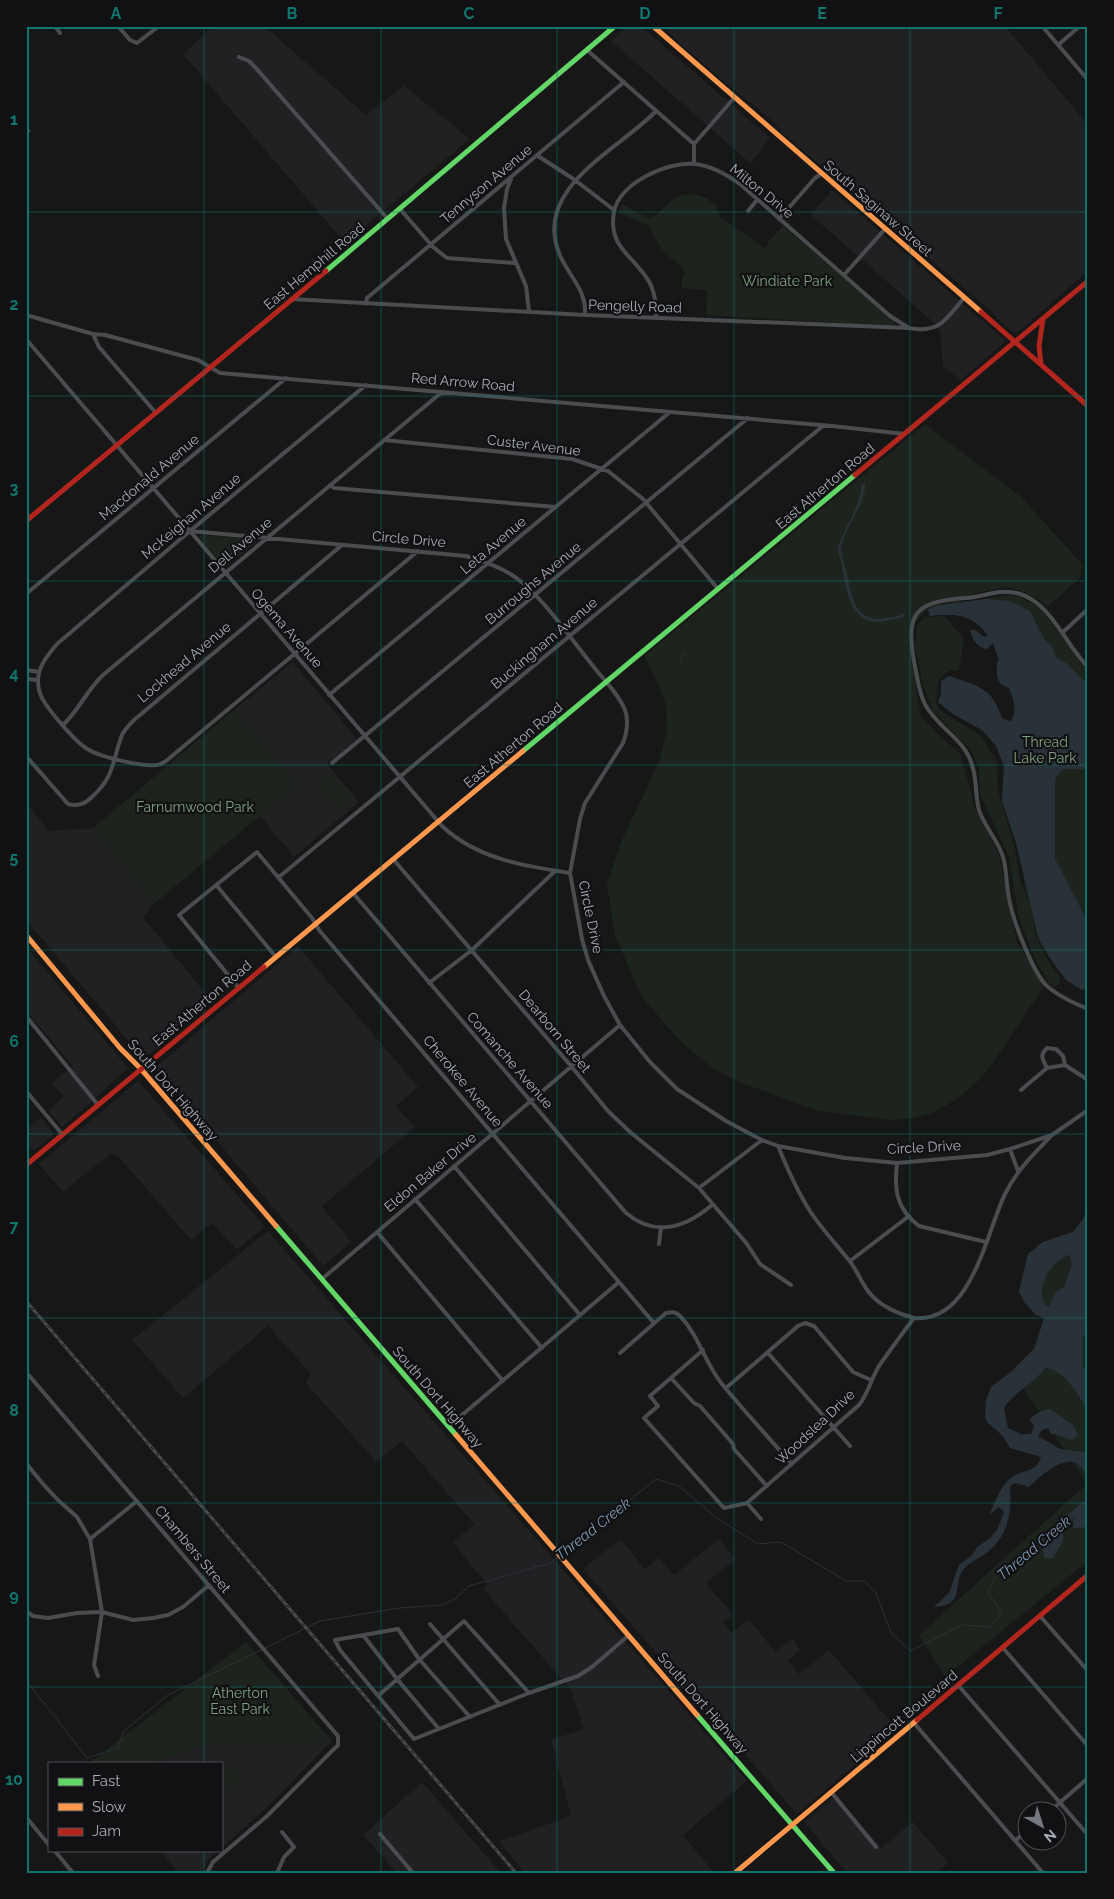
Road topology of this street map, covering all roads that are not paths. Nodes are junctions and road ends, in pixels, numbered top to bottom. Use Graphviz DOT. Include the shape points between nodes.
graph roads {
  1 [pos="55,26"];
  2 [pos="118,26"];
  3 [pos="159,26"];
  4 [pos="615,26"];
  5 [pos="653,26"];
  6 [pos="1042,26"];
  7 [pos="1080,26"];
  8 [pos="60,33"];
  9 [pos="1058,45"];
  10 [pos="587,50"];
  11 [pos="239,57"];
  12 [pos="1088,80"];
  13 [pos="624,82"];
  14 [pos="734,98"];
  15 [pos="656,111"];
  16 [pos="694,144"];
  17 [pos="538,156"];
  18 [pos="694,164"];
  19 [pos="821,174"];
  20 [pos="512,177"];
  21 [pos="575,180"];
  22 [pos="757,200"];
  23 [pos="400,209"];
  24 [pos="614,210"];
  25 [pos="748,211"];
  26 [pos="387,218"];
  27 [pos="780,219"];
  28 [pos="885,229"];
  29 [pos="431,244"];
  30 [pos="515,263"];
  31 [pos="844,275"];
  32 [pos="1088,280"];
  33 [pos="964,298"];
  34 [pos="291,299"];
  35 [pos="366,304"];
  36 [pos="529,311"];
  37 [pos="26,315"];
  38 [pos="584,315"];
  39 [pos="1044,317"];
  40 [pos="656,318"];
  41 [pos="908,328"];
  42 [pos="93,334"];
  43 [pos="26,339"];
  44 [pos="1015,342"];
  45 [pos="1041,365"];
  46 [pos="211,367"];
  47 [pos="286,378"];
  48 [pos="366,385"];
  49 [pos="442,392"];
  50 [pos="1088,406"];
  51 [pos="670,412"];
  52 [pos="156,413"];
  53 [pos="748,418"];
  54 [pos="824,425"];
  55 [pos="905,434"];
  56 [pos="384,440"];
  57 [pos="117,446"];
  58 [pos="603,469"];
  59 [pos="330,485"];
  60 [pos="154,488"];
  61 [pos="646,503"];
  62 [pos="556,507"];
  63 [pos="26,521"];
  64 [pos="190,531"];
  65 [pos="266,538"];
  66 [pos="682,544"];
  67 [pos="342,545"];
  68 [pos="418,551"];
  69 [pos="489,562"];
  70 [pos="225,572"];
  71 [pos="718,589"];
  72 [pos="26,594"];
  73 [pos="535,596"];
  74 [pos="1088,609"];
  75 [pos="259,613"];
  76 [pos="1062,633"];
  77 [pos="569,636"];
  78 [pos="294,654"];
  79 [pos="1088,667"];
  80 [pos="26,670"];
  81 [pos="38,676"];
  82 [pos="26,678"];
  83 [pos="606,682"];
  84 [pos="329,695"];
  85 [pos="63,725"];
  86 [pos="365,736"];
  87 [pos="26,756"];
  88 [pos="116,759"];
  89 [pos="332,763"];
  90 [pos="400,777"];
  91 [pos="438,822"];
  92 [pos="393,859"];
  93 [pos="555,871"];
  94 [pos="570,873"];
  95 [pos="278,878"];
  96 [pos="216,886"];
  97 [pos="353,893"];
  98 [pos="315,924"];
  99 [pos="26,935"];
  100 [pos="472,950"];
  101 [pos="276,957"];
  102 [pos="429,983"];
  103 [pos="238,988"];
  104 [pos="1088,1009"];
  105 [pos="26,1016"];
  106 [pos="620,1025"];
  107 [pos="1065,1065"];
  108 [pos="571,1066"];
  109 [pos="1047,1068"];
  110 [pos="141,1069"];
  111 [pos="1088,1080"];
  112 [pos="1021,1090"];
  113 [pos="26,1091"];
  114 [pos="530,1101"];
  115 [pos="98,1105"];
  116 [pos="1088,1110"];
  117 [pos="62,1134"];
  118 [pos="493,1134"];
  119 [pos="1052,1135"];
  120 [pos="762,1140"];
  121 [pos="778,1146"];
  122 [pos="1010,1149"];
  123 [pos="897,1163"];
  124 [pos="26,1164"];
  125 [pos="454,1166"];
  126 [pos="1018,1171"];
  127 [pos="699,1188"];
  128 [pos="415,1199"];
  129 [pos="713,1204"];
  130 [pos="909,1216"];
  131 [pos="661,1227"];
  132 [pos="377,1232"];
  133 [pos="986,1242"];
  134 [pos="660,1244"];
  135 [pos="850,1261"];
  136 [pos="322,1279"];
  137 [pos="619,1282"];
  138 [pos="791,1285"];
  139 [pos="580,1315"];
  140 [pos="914,1318"];
  141 [pos="654,1322"];
  142 [pos="542,1348"];
  143 [pos="703,1350"];
  144 [pos="620,1353"];
  145 [pos="768,1353"];
  146 [pos="27,1375"];
  147 [pos="671,1378"];
  148 [pos="503,1380"];
  149 [pos="871,1380"];
  150 [pos="726,1388"];
  151 [pos="449,1426"];
  152 [pos="834,1429"];
  153 [pos="850,1446"];
  154 [pos="26,1463"];
  155 [pos="792,1464"];
  156 [pos="767,1486"];
  157 [pos="137,1501"];
  158 [pos="747,1502"];
  159 [pos="761,1519"];
  160 [pos="90,1539"];
  161 [pos="1088,1575"];
  162 [pos="209,1585"];
  163 [pos="26,1611"];
  164 [pos="102,1612"];
  165 [pos="1040,1616"];
  166 [pos="430,1624"];
  167 [pos="364,1635"];
  168 [pos="629,1635"];
  169 [pos="442,1639"];
  170 [pos="1003,1648"];
  171 [pos="419,1659"];
  172 [pos="1088,1671"];
  173 [pos="98,1676"];
  174 [pos="397,1679"];
  175 [pos="958,1685"];
  176 [pos="529,1693"];
  177 [pos="379,1695"];
  178 [pos="500,1705"];
  179 [pos="470,1717"];
  180 [pos="914,1723"];
  181 [pos="439,1729"];
  182 [pos="1088,1746"];
  183 [pos="1088,1778"];
  184 [pos="831,1792"];
  185 [pos="1060,1802"];
  186 [pos="1066,1809"];
  187 [pos="26,1818"];
  188 [pos="793,1824"];
  189 [pos="282,1832"];
  190 [pos="380,1834"];
  191 [pos="1088,1835"];
  192 [pos="1015,1840"];
  193 [pos="48,1844"];
  194 [pos="876,1847"];
  195 [pos="56,1852"];
  196 [pos="73,1873"];
  197 [pos="207,1873"];
  198 [pos="277,1873"];
  199 [pos="413,1873"];
  200 [pos="735,1873"];
  201 [pos="834,1873"];
  202 [pos="1043,1873"];
  1 -- 8 [label="street"];
  2 -- 3 [label="street" via="137,43"];
  4 -- 10 [label="street, East Hemphill Road"];
  5 -- 14 [label="street, South Saginaw Street"];
  6 -- 9 [label="street"];
  7 -- 9 [label="street"];
  9 -- 12 [label="street"];
  10 -- 13 [label="street"];
  10 -- 23 [label="street, East Hemphill Road"];
  11 -- 26 [label="street" via="255,66"];
  13 -- 15 [label="street"];
  13 -- 17 [label="street, Tennyson Avenue"];
  14 -- 16 [label="street"];
  14 -- 19 [label="street, South Saginaw Street"];
  15 -- 16 [label="street"];
  15 -- 21 [label="street"];
  16 -- 18 [label="street"];
  17 -- 20 [label="street, Tennyson Avenue"];
  17 -- 21 [label="street"];
  18 -- 22 [label="street, Milton Drive" via="729,176"];
  18 -- 24 [label="street, Milton Drive" via="653,172 627,190"];
  19 -- 27 [label="street"];
  19 -- 28 [label="street, South Saginaw Street"];
  20 -- 29 [label="street, Tennyson Avenue"];
  20 -- 30 [label="street" via="507,189 504,222"];
  21 -- 24 [label="street"];
  21 -- 38 [label="street" via="556,211 554,232 559,254 584,296"];
  22 -- 25 [label="street"];
  22 -- 27 [label="street, Milton Drive"];
  23 -- 26 [label="street, East Hemphill Road"];
  23 -- 29 [label="street"];
  24 -- 40 [label="street" via="614,235 652,288"];
  26 -- 34 [label="street, East Hemphill Road"];
  27 -- 31 [label="street, Milton Drive"];
  28 -- 31 [label="street"];
  28 -- 33 [label="street, South Saginaw Street"];
  29 -- 30 [label="street" via="440,254 454,259"];
  29 -- 35 [label="street, Tennyson Avenue" via="366,298"];
  30 -- 36 [label="street" via="526,286"];
  31 -- 41 [label="street, Milton Drive"];
  32 -- 39 [label="street, East Atherton Road"];
  33 -- 41 [label="street, Pengelly Road" via="942,324 932,329"];
  33 -- 44 [label="street, South Saginaw Street"];
  34 -- 35 [label="street, Pengelly Road"];
  34 -- 46 [label="street, East Hemphill Road"];
  35 -- 36 [label="street, Pengelly Road"];
  36 -- 38 [label="street, Pengelly Road"];
  37 -- 42 [label="street, Red Arrow Road"];
  38 -- 40 [label="street, Pengelly Road"];
  39 -- 44 [label="street, East Atherton Road"];
  39 -- 45 [label="street" via="1039,346"];
  40 -- 41 [label="street, Pengelly Road"];
  42 -- 46 [label="street, Red Arrow Road" via="198,360"];
  42 -- 52 [label="street" via="99,347"];
  43 -- 57 [label="street, Ogema Avenue"];
  44 -- 45 [label="street, South Saginaw Street"];
  44 -- 55 [label="street, East Atherton Road"];
  45 -- 50 [label="street, South Saginaw Street"];
  46 -- 47 [label="street, Red Arrow Road" via="220,373"];
  46 -- 52 [label="street, East Hemphill Road"];
  47 -- 48 [label="street, Red Arrow Road"];
  47 -- 60 [label="street, Macdonald Avenue"];
  48 -- 49 [label="street, Red Arrow Road"];
  48 -- 64 [label="street, McKeighan Avenue"];
  49 -- 51 [label="street, Red Arrow Road"];
  49 -- 56 [label="street, Dell Avenue"];
  51 -- 53 [label="street, Red Arrow Road"];
  51 -- 58 [label="street, Leta Avenue"];
  52 -- 57 [label="street, East Hemphill Road"];
  53 -- 54 [label="street, Red Arrow Road"];
  53 -- 61 [label="street, Burroughs Avenue"];
  54 -- 55 [label="street, Red Arrow Road"];
  54 -- 66 [label="street, Buckingham Avenue"];
  55 -- 71 [label="street, East Atherton Road"];
  56 -- 58 [label="street, Custer Avenue" via="572,459"];
  56 -- 59 [label="street, Dell Avenue"];
  57 -- 60 [label="street, Ogema Avenue"];
  57 -- 63 [label="street, East Hemphill Road"];
  58 -- 61 [label="street, Custer Avenue"];
  58 -- 62 [label="street, Leta Avenue"];
  59 -- 62 [label="street" via="334,488"];
  59 -- 65 [label="street, Dell Avenue"];
  60 -- 64 [label="street, Ogema Avenue"];
  60 -- 72 [label="street, Macdonald Avenue"];
  61 -- 66 [label="street, Custer Avenue"];
  61 -- 73 [label="street, Burroughs Avenue"];
  62 -- 69 [label="street, Leta Avenue"];
  64 -- 65 [label="street, Circle Drive"];
  64 -- 70 [label="street, Ogema Avenue"];
  64 -- 81 [label="street, McKeighan Avenue" via="57,644 48,654"];
  65 -- 67 [label="street, Circle Drive"];
  65 -- 70 [label="street, Dell Avenue"];
  66 -- 71 [label="street, Custer Avenue"];
  66 -- 77 [label="street, Buckingham Avenue"];
  67 -- 68 [label="street, Circle Drive"];
  67 -- 75 [label="street, Lockhead Avenue"];
  68 -- 69 [label="street, Circle Drive"];
  68 -- 78 [label="street"];
  69 -- 73 [label="street, Circle Drive" via="515,577"];
  69 -- 84 [label="street, Leta Avenue"];
  70 -- 75 [label="street, Ogema Avenue"];
  70 -- 85 [label="street, Dell Avenue" via="94,684"];
  71 -- 83 [label="street, East Atherton Road"];
  73 -- 77 [label="street, Circle Drive"];
  73 -- 86 [label="street, Burroughs Avenue"];
  74 -- 76 [label="street"];
  75 -- 78 [label="street, Ogema Avenue"];
  75 -- 88 [label="street, Lockhead Avenue" via="134,720 122,735"];
  76 -- 79 [label="street"];
  76 -- 104 [label="street" via="1037,602 1016,593 1001,592 927,604 912,622 911,642 923,700 936,720 959,740 973,765 980,812 1002,855 1012,910 1036,970 1048,987"];
  77 -- 83 [label="street, Circle Drive"];
  77 -- 90 [label="street, Buckingham Avenue"];
  78 -- 84 [label="street, Ogema Avenue"];
  78 -- 88 [label="street" via="166,761 150,766"];
  80 -- 81 [label="street"];
  81 -- 82 [label="street"];
  81 -- 85 [label="street" via="44,702"];
  83 -- 91 [label="street, East Atherton Road"];
  83 -- 94 [label="street, Circle Drive" via="624,709 628,721 627,734 585,803"];
  84 -- 86 [label="street, Ogema Avenue"];
  85 -- 88 [label="street" via="90,751"];
  86 -- 89 [label="street, Burroughs Avenue"];
  86 -- 90 [label="street, Ogema Avenue"];
  87 -- 88 [label="street, Lockhead Avenue" via="64,800 75,806 88,800 107,780"];
  90 -- 91 [label="street, Ogema Avenue"];
  90 -- 95 [label="street, Buckingham Avenue"];
  91 -- 92 [label="street, East Atherton Road"];
  91 -- 93 [label="street, Ogema Avenue" via="455,838 483,854"];
  92 -- 97 [label="street, East Atherton Road"];
  92 -- 100 [label="street, Dearborn Street"];
  93 -- 94 [label="street, Ogema Avenue"];
  93 -- 100 [label="street"];
  94 -- 106 [label="street, Circle Drive" via="588,960"];
  95 -- 96 [label="street, Cherokee Avenue" via="257,852"];
  95 -- 98 [label="street, Cherokee Avenue"];
  96 -- 101 [label="street"];
  96 -- 103 [label="street" via="179,916"];
  97 -- 98 [label="street, East Atherton Road"];
  97 -- 102 [label="street, Comanche Avenue"];
  98 -- 101 [label="street, East Atherton Road"];
  98 -- 118 [label="street, Cherokee Avenue"];
  99 -- 110 [label="street, South Dort Highway"];
  100 -- 102 [label="street"];
  100 -- 108 [label="street, Dearborn Street"];
  101 -- 103 [label="street, East Atherton Road"];
  102 -- 114 [label="street, Comanche Avenue"];
  103 -- 110 [label="street, East Atherton Road"];
  105 -- 115 [label="street"];
  106 -- 108 [label="street, Eldon Baker Drive"];
  106 -- 120 [label="street, Circle Drive" via="650,1062 678,1089 710,1112"];
  107 -- 109 [label="street"];
  107 -- 109 [label="street" via="1060,1051 1047,1048 1042,1056"];
  107 -- 111 [label="street"];
  108 -- 114 [label="street, Eldon Baker Drive"];
  108 -- 127 [label="street, Dearborn Street" via="630,1132"];
  109 -- 112 [label="street"];
  110 -- 115 [label="street, East Atherton Road"];
  110 -- 136 [label="street, South Dort Highway"];
  113 -- 117 [label="street"];
  114 -- 118 [label="street, Eldon Baker Drive"];
  114 -- 131 [label="street, Comanche Avenue" via="626,1213 634,1220"];
  115 -- 117 [label="street, East Atherton Road"];
  116 -- 119 [label="street, Circle Drive"];
  117 -- 124 [label="street, East Atherton Road"];
  118 -- 125 [label="street, Eldon Baker Drive"];
  118 -- 137 [label="street, Cherokee Avenue"];
  119 -- 122 [label="street, Circle Drive"];
  119 -- 126 [label="street"];
  120 -- 121 [label="street, Circle Drive"];
  120 -- 127 [label="street"];
  121 -- 123 [label="street, Circle Drive"];
  121 -- 135 [label="street" via="809,1210"];
  122 -- 123 [label="street, Circle Drive"];
  122 -- 126 [label="street"];
  123 -- 130 [label="street" via="898,1197 903,1211"];
  125 -- 128 [label="street, Eldon Baker Drive"];
  125 -- 139 [label="street"];
  126 -- 133 [label="street"];
  127 -- 129 [label="street, Dearborn Street"];
  128 -- 132 [label="street, Eldon Baker Drive"];
  128 -- 142 [label="street"];
  129 -- 131 [label="street, Comanche Avenue" via="690,1221 674,1227"];
  129 -- 138 [label="street, Dearborn Street" via="760,1264"];
  130 -- 133 [label="street" via="919,1226"];
  130 -- 135 [label="street"];
  131 -- 134 [label="street"];
  132 -- 136 [label="street, Eldon Baker Drive"];
  132 -- 148 [label="street"];
  133 -- 140 [label="street" via="971,1280 955,1301 934,1316"];
  135 -- 140 [label="street" via="874,1298 896,1312"];
  136 -- 151 [label="street, South Dort Highway"];
  137 -- 139 [label="street"];
  137 -- 141 [label="street, Cherokee Avenue"];
  139 -- 142 [label="street"];
  140 -- 149 [label="street, Woodslea Drive"];
  141 -- 143 [label="street" via="666,1313 678,1314"];
  141 -- 144 [label="street"];
  142 -- 148 [label="street"];
  143 -- 147 [label="street"];
  143 -- 150 [label="street"];
  145 -- 149 [label="street" via="801,1324 814,1326 853,1372"];
  145 -- 150 [label="street"];
  145 -- 152 [label="street"];
  146 -- 157 [label="street, Chambers Street"];
  147 -- 156 [label="street" via="716,1424"];
  147 -- 158 [label="street, Woodslea Drive" via="650,1396 658,1406 644,1418 724,1508"];
  148 -- 151 [label="street"];
  149 -- 152 [label="street, Woodslea Drive" via="864,1399"];
  150 -- 155 [label="street"];
  151 -- 168 [label="street, South Dort Highway"];
  152 -- 153 [label="street"];
  152 -- 155 [label="street, Woodslea Drive"];
  154 -- 160 [label="street" via="48,1490 77,1516"];
  155 -- 156 [label="street, Woodslea Drive"];
  156 -- 158 [label="street, Woodslea Drive"];
  157 -- 160 [label="street"];
  157 -- 162 [label="street, Chambers Street"];
  158 -- 159 [label="street"];
  160 -- 164 [label="street"];
  161 -- 165 [label="street, Lippincott Boulevard"];
  162 -- 164 [label="street" via="168,1615 132,1620"];
  162 -- 197 [label="street, Chambers Street" via="339,1741 266,1818 213,1862"];
  163 -- 164 [label="street" via="33,1616 48,1618"];
  164 -- 173 [label="street" via="94,1665"];
  165 -- 170 [label="street, Lippincott Boulevard"];
  165 -- 172 [label="street"];
  166 -- 169 [label="street"];
  167 -- 171 [label="street" via="398,1629"];
  167 -- 174 [label="street"];
  167 -- 177 [label="street" via="335,1640"];
  168 -- 176 [label="street" via="578,1676"];
  168 -- 188 [label="street, South Dort Highway"];
  169 -- 171 [label="street"];
  169 -- 176 [label="street" via="464,1621"];
  169 -- 178 [label="street"];
  170 -- 175 [label="street, Lippincott Boulevard"];
  170 -- 182 [label="street"];
  171 -- 174 [label="street"];
  171 -- 179 [label="street"];
  174 -- 177 [label="street"];
  174 -- 181 [label="street"];
  175 -- 180 [label="street, Lippincott Boulevard"];
  175 -- 185 [label="street"];
  176 -- 178 [label="street"];
  177 -- 181 [label="street" via="414,1739"];
  178 -- 179 [label="street"];
  179 -- 181 [label="street"];
  180 -- 184 [label="street, Lippincott Boulevard"];
  180 -- 192 [label="street"];
  183 -- 185 [label="street"];
  184 -- 188 [label="street, Lippincott Boulevard"];
  184 -- 194 [label="street"];
  186 -- 191 [label="street"];
  187 -- 193 [label="street"];
  188 -- 200 [label="street, Lippincott Boulevard"];
  188 -- 201 [label="street, South Dort Highway"];
  189 -- 198 [label="street" via="294,1847 284,1857"];
  190 -- 199 [label="street"];
  192 -- 202 [label="street"];
  195 -- 196 [label="street"];
}
